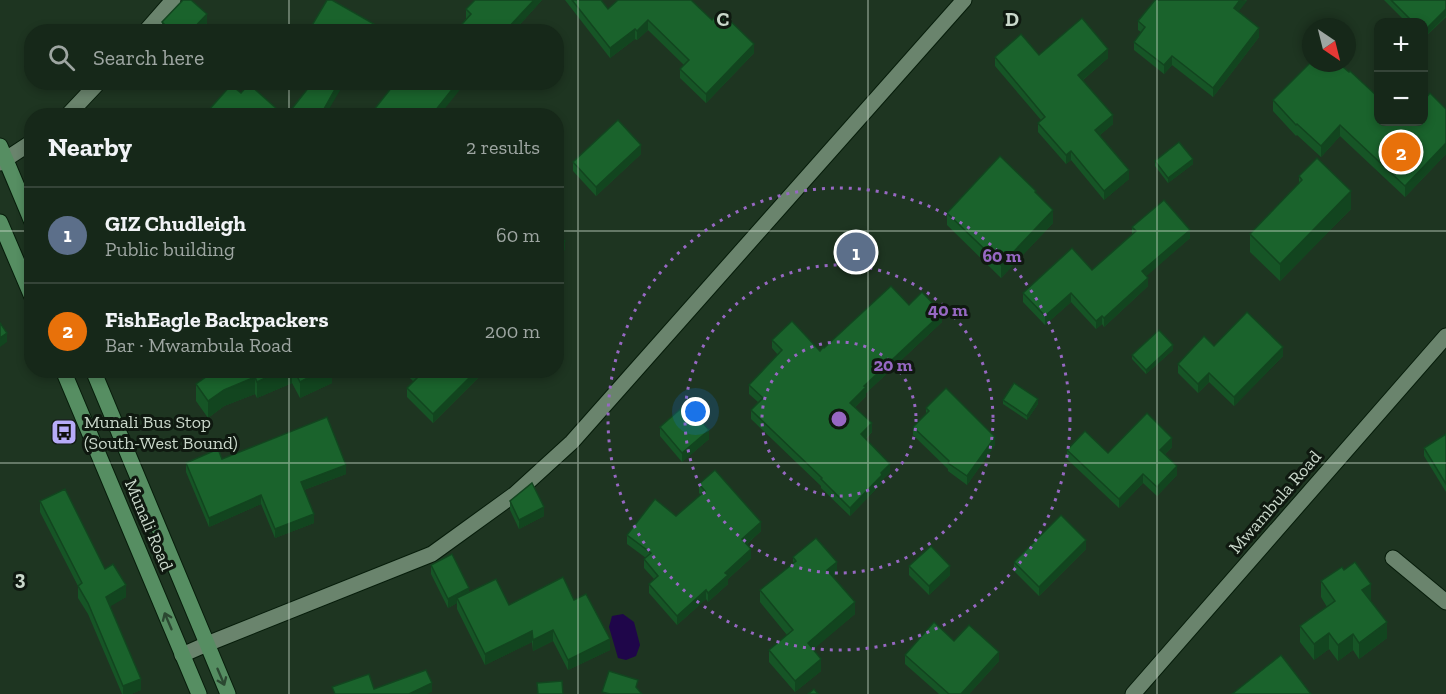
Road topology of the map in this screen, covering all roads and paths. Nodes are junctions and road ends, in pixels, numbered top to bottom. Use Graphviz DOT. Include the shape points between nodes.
graph roads {
  1 [pos="173,0"];
  2 [pos="964,0"];
  3 [pos="152,24"];
  4 [pos="91,90"];
  5 [pos="75,108"];
  6 [pos="24,146"];
  7 [pos="2,156"];
  8 [pos="24,204"];
  9 [pos="0,222"];
  10 [pos="24,278"];
  11 [pos="1446,336"];
  12 [pos="66,378"];
  13 [pos="96,378"];
  14 [pos="1393,558"];
  15 [pos="1446,602"];
  16 [pos="207,644"];
  17 [pos="182,655"];
  18 [pos="199,694"];
  19 [pos="228,694"];
  20 [pos="1132,694"];
  1 -- 3 [label="street"];
  2 -- 16 [label="street" via="572,442 515,494 432,554"];
  4 -- 5 [label="street"];
  6 -- 7 [label="street"];
  7 -- 8 [label="main road"];
  9 -- 10 [label="main road"];
  11 -- 20 [label="street, Mwambula Road"];
  17 -- 12 [label="main road, Munali Road, one-way"];
  13 -- 16 [label="main road, Munali Road"];
  14 -- 15 [label="street"];
  16 -- 17 [label="street"];
  16 -- 19 [label="main road, Munali Road, one-way"];
  17 -- 18 [label="main road, Munali Road"];
}
